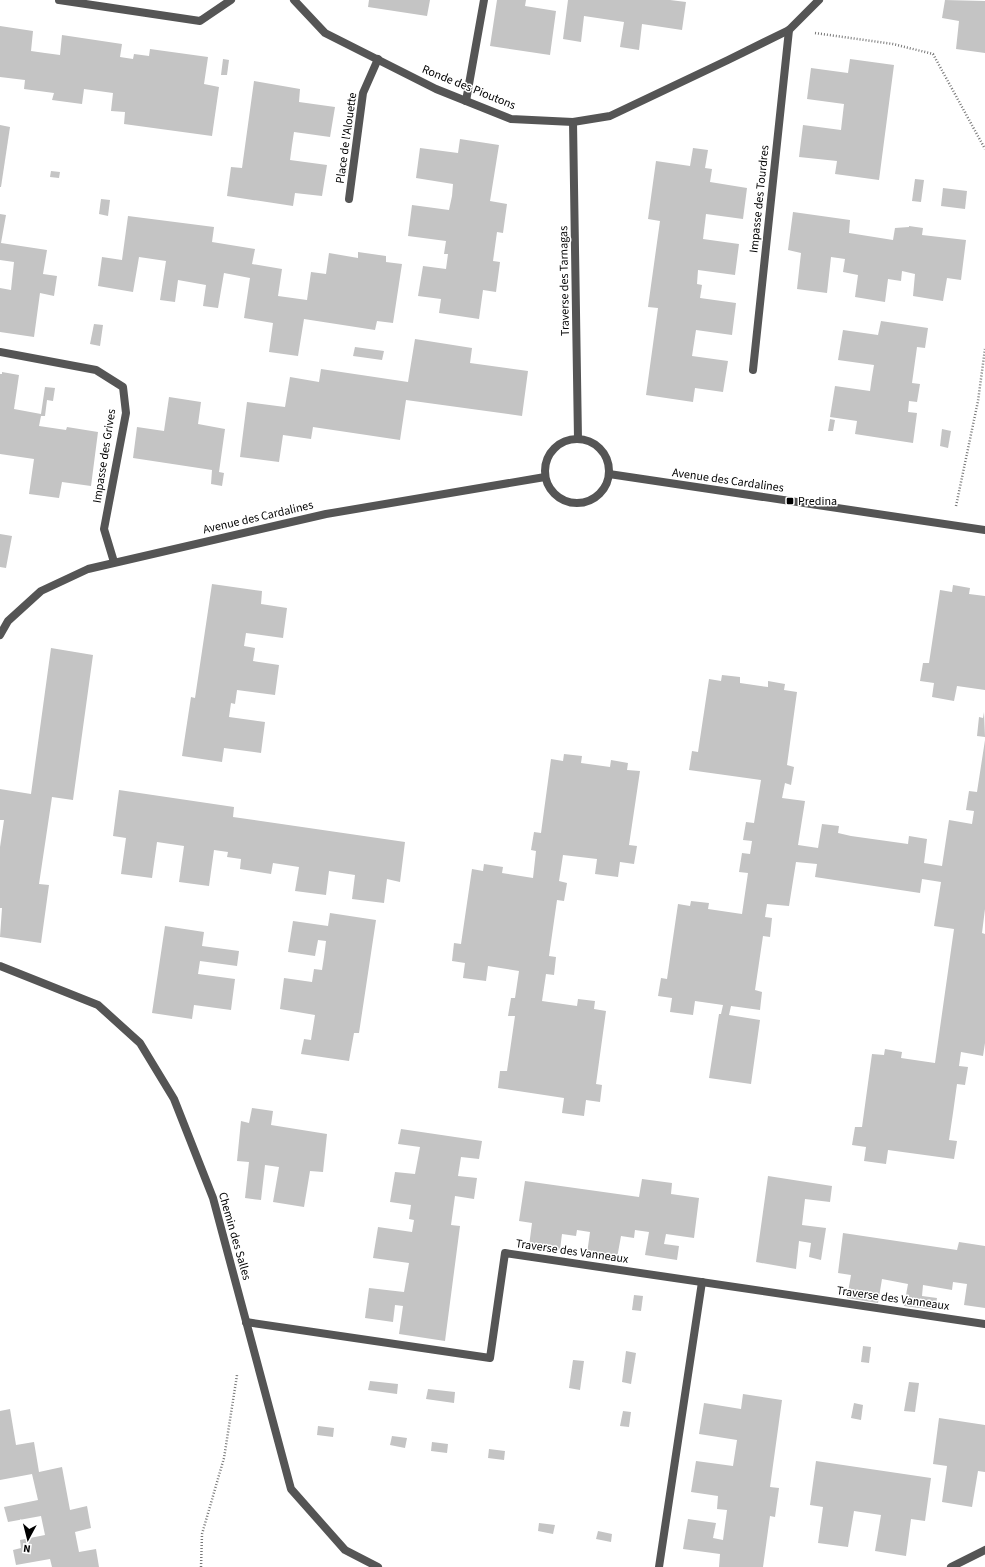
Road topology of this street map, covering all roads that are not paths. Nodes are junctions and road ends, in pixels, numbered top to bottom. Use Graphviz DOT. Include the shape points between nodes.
graph roads {
  1 [pos="59,0"];
  2 [pos="231,0"];
  3 [pos="294,0"];
  4 [pos="484,0"];
  5 [pos="819,0"];
  6 [pos="789,30"];
  7 [pos="378,59"];
  8 [pos="466,101"];
  9 [pos="573,122"];
  10 [pos="349,199"];
  11 [pos="0,352"];
  12 [pos="753,370"];
  13 [pos="578,439"];
  14 [pos="609,474"];
  15 [pos="545,477"];
  16 [pos="982,529"];
  17 [pos="114,562"];
  18 [pos="0,635"];
  19 [pos="0,966"];
  20 [pos="702,1282"];
  21 [pos="246,1322"];
  22 [pos="985,1324"];
  23 [pos="985,1550"];
  24 [pos="378,1567"];
  25 [pos="659,1567"];
  26 [pos="951,1567"];
  1 -- 2 [label="street" via="200,21"];
  3 -- 7 [label="street, Ronde des Pioutons" via="325,33"];
  4 -- 8 [label="street"];
  5 -- 6 [label="street, Ronde des Pioutons"];
  6 -- 9 [label="street, Ronde des Pioutons" via="610,116"];
  6 -- 12 [label="street, Impasse des Tourdres"];
  7 -- 8 [label="street, Ronde des Pioutons" via="436,89"];
  7 -- 10 [label="street, Place de l'Alouette" via="363,93"];
  8 -- 9 [label="street, Ronde des Pioutons" via="510,119"];
  9 -- 13 [label="street, Traverse des Tarnagas"];
  11 -- 17 [label="street, Impasse des Grives" via="96,370 123,387 126,413 104,529"];
  13 -- 14 [label="street" via="589,440 598,446 607,459"];
  13 -- 15 [label="street" via="568,440 552,450 545,468"];
  14 -- 15 [label="street" via="607,484 594,498 576,503 567,502 556,495"];
  14 -- 16 [label="street, Avenue des Cardalines"];
  15 -- 17 [label="street, Avenue des Cardalines" via="326,514"];
  17 -- 18 [label="street, Avenue des Cardalines" via="88,569 41,590 8,621"];
  19 -- 21 [label="street, Chemin des Salles" via="98,1005 140,1043 174,1099 213,1198"];
  20 -- 21 [label="street, Traverse des Vanneaux" via="506,1253 490,1358"];
  20 -- 22 [label="street, Traverse des Vanneaux"];
  20 -- 25 [label="street"];
  21 -- 24 [label="street, Chemin des Salles" via="291,1489 345,1550"];
  23 -- 26 [label="street"];
}
